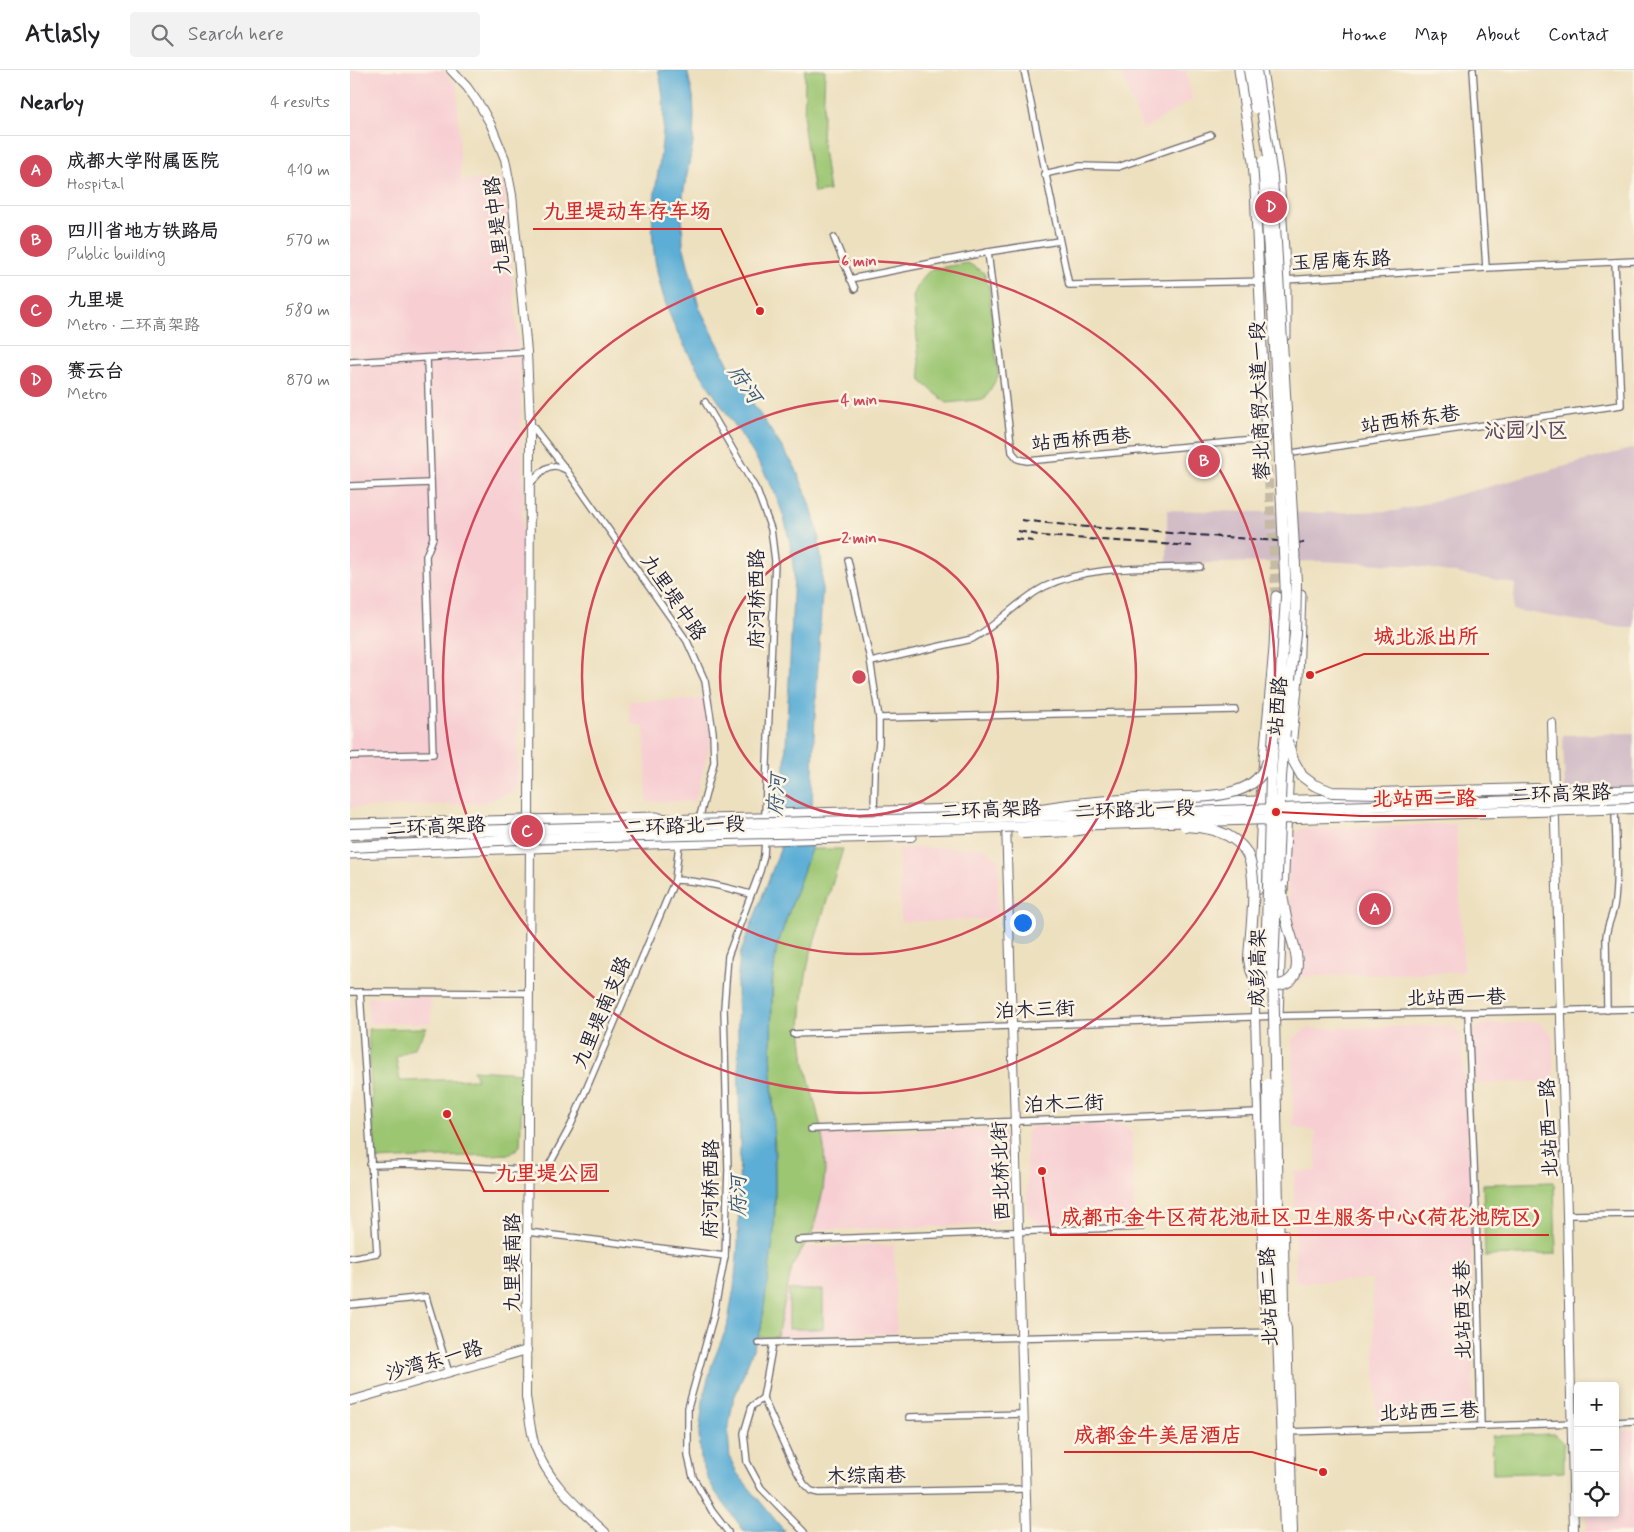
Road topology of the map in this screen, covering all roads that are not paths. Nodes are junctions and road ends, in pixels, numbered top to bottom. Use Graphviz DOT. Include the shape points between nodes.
graph roads {
  1 [pos="451,70"];
  2 [pos="1024,70"];
  3 [pos="1239,70"];
  4 [pos="1249,70"];
  5 [pos="1256,70"];
  6 [pos="1262,70"];
  7 [pos="1473,70"];
  8 [pos="1211,135"];
  9 [pos="1044,174"];
  10 [pos="834,238"];
  11 [pos="1059,241"];
  12 [pos="988,252"];
  13 [pos="1634,261"];
  14 [pos="1615,262"];
  15 [pos="1486,268"];
  16 [pos="850,279"];
  17 [pos="1282,280"];
  18 [pos="1258,281"];
  19 [pos="855,289"];
  20 [pos="527,352"];
  21 [pos="427,358"];
  22 [pos="350,362"];
  23 [pos="705,402"];
  24 [pos="530,423"];
  25 [pos="1266,439"];
  26 [pos="1292,452"];
  27 [pos="568,472"];
  28 [pos="430,483"];
  29 [pos="530,484"];
  30 [pos="350,486"];
  31 [pos="848,560"];
  32 [pos="1200,567"];
  33 [pos="1301,594"];
  34 [pos="1276,596"];
  35 [pos="870,662"];
  36 [pos="1235,710"];
  37 [pos="879,718"];
  38 [pos="1552,723"];
  39 [pos="1285,730"];
  40 [pos="1274,731"];
  41 [pos="350,756"];
  42 [pos="1554,792"];
  43 [pos="1633,795"];
  44 [pos="1261,802"];
  45 [pos="1287,802"];
  46 [pos="1005,808"];
  47 [pos="1634,808"];
  48 [pos="874,812"];
  49 [pos="1615,812"];
  50 [pos="1634,812"];
  51 [pos="768,814"];
  52 [pos="1554,814"];
  53 [pos="700,816"];
  54 [pos="996,817"];
  55 [pos="650,818"];
  56 [pos="529,819"];
  57 [pos="1286,821"];
  58 [pos="1127,822"];
  59 [pos="1139,822"];
  60 [pos="1261,822"];
  61 [pos="350,824"];
  62 [pos="1006,830"];
  63 [pos="350,834"];
  64 [pos="821,838"];
  65 [pos="767,839"];
  66 [pos="679,844"];
  67 [pos="350,847"];
  68 [pos="530,847"];
  69 [pos="350,854"];
  70 [pos="1277,868"];
  71 [pos="675,880"];
  72 [pos="750,894"];
  73 [pos="350,992"];
  74 [pos="360,992"];
  75 [pos="529,993"];
  76 [pos="1634,1009"];
  77 [pos="1606,1010"];
  78 [pos="1560,1011"];
  79 [pos="1468,1013"];
  80 [pos="1278,1016"];
  81 [pos="1255,1017"];
  82 [pos="1012,1026"];
  83 [pos="793,1034"];
  84 [pos="1258,1112"];
  85 [pos="1015,1121"];
  86 [pos="811,1129"];
  87 [pos="370,1165"];
  88 [pos="528,1170"];
  89 [pos="1274,1207"];
  90 [pos="1634,1214"];
  91 [pos="1567,1216"];
  92 [pos="1141,1227"];
  93 [pos="528,1232"];
  94 [pos="1018,1232"];
  95 [pos="798,1240"];
  96 [pos="725,1256"];
  97 [pos="350,1258"];
  98 [pos="350,1305"];
  99 [pos="1282,1331"];
  100 [pos="1021,1338"];
  101 [pos="773,1343"];
  102 [pos="758,1344"];
  103 [pos="527,1350"];
  104 [pos="449,1373"];
  105 [pos="763,1398"];
  106 [pos="350,1401"];
  107 [pos="1024,1414"];
  108 [pos="909,1416"];
  109 [pos="1634,1421"];
  110 [pos="1619,1422"];
  111 [pos="1574,1423"];
  112 [pos="1481,1426"];
  113 [pos="1574,1427"];
  114 [pos="1286,1432"];
  115 [pos="1026,1489"];
  116 [pos="605,1532"];
  117 [pos="728,1532"];
  118 [pos="804,1532"];
  119 [pos="1027,1532"];
  120 [pos="1285,1532"];
  121 [pos="1292,1532"];
  122 [pos="1574,1532"];
  1 -- 20 [label="street, 九里堤中路" via="481,107 509,174"];
  2 -- 9 [label="street"];
  3 -- 18 [label="main road, 蓉北商贸大道一段" via="1253,162"];
  4 -- 40 [label="main road, 蓉北商贸大道一段, bridge" via="1265,172 1286,597"];
  5 -- 17 [label="main road, 蓉北商贸大道一段, bridge" via="1272,177"];
  6 -- 17 [label="main road, 蓉北商贸大道一段" via="1279,176"];
  7 -- 15 [label="street"];
  8 -- 9 [label="street" via="1118,167 1080,166"];
  9 -- 11 [label="street"];
  10 -- 16 [label="street"];
  11 -- 12 [label="street"];
  11 -- 18 [label="street, 玉居庵东路" via="1069,285"];
  12 -- 16 [label="street"];
  12 -- 25 [label="street, 站西桥西巷" via="1012,452 1018,459 1027,461"];
  13 -- 14 [label="street, 玉居庵东路"];
  14 -- 15 [label="street, 玉居庵东路"];
  14 -- 26 [label="street, 站西桥东巷" via="1621,405"];
  15 -- 17 [label="street, 玉居庵东路"];
  16 -- 19 [label="street"];
  17 -- 18 [label="street, 玉居庵东路"];
  17 -- 26 [label="main road, 蓉北商贸大道一段"];
  17 -- 39 [label="main road, 蓉北商贸大道一段, bridge" via="1296,582 1295,634"];
  18 -- 25 [label="main road, 蓉北商贸大道一段"];
  20 -- 21 [label="street"];
  20 -- 24 [label="street, 九里堤中路"];
  21 -- 22 [label="street"];
  21 -- 28 [label="street"];
  23 -- 51 [label="street, 府河桥西路" via="757,491 771,529 775,561"];
  24 -- 27 [label="street, 九里堤中路"];
  24 -- 29 [label="street, 九里堤中路"];
  27 -- 29 [label="street" via="558,465 551,466 541,471"];
  27 -- 53 [label="street, 九里堤中路" via="687,641 706,681 714,732 714,762"];
  28 -- 30 [label="street"];
  28 -- 41 [label="street" via="433,538 426,556 434,754"];
  29 -- 56 [label="street, 九里堤中路"];
  31 -- 35 [label="street"];
  32 -- 35 [label="street" via="1114,570 1072,576 1029,596 987,631 972,639"];
  33 -- 45 [label="main road, 站西路" via="1298,678"];
  34 -- 44 [label="main road, 站西路"];
  35 -- 37 [label="street"];
  36 -- 37 [label="street"];
  37 -- 48 [label="street"];
  38 -- 42 [label="street, 北站西一路"];
  39 -- 43 [label="main road, bridge" via="1288,747 1302,776 1332,792 1536,789"];
  39 -- 70 [label="main road, 成彭高架, bridge"];
  40 -- 54 [label="main road, bridge" via="1264,773 1237,791 1105,800"];
  40 -- 89 [label="main road, 成彭高架, bridge" via="1266,966"];
  42 -- 43 [label="main road, 二环路北一段"];
  42 -- 45 [label="main road, 二环路北一段"];
  42 -- 52 [label="street, 北站西一路"];
  43 -- 54 [label="main road, 二环高架路, bridge"];
  44 -- 45 [label="main road, 二环路北一段"];
  44 -- 46 [label="main road, 二环路北一段"];
  44 -- 60 [label="main road, 站西路"];
  45 -- 57 [label="main road, 站西路"];
  46 -- 48 [label="main road, 二环路北一段"];
  46 -- 62 [label="street, 西北桥北街"];
  47 -- 59 [label="main road, 二环高架路, bridge"];
  48 -- 51 [label="main road, 二环路北一段"];
  49 -- 50 [label="main road, 二环路北一段"];
  49 -- 52 [label="main road, 二环路北一段"];
  49 -- 77 [label="street" via="1616,881 1613,918 1606,937"];
  51 -- 53 [label="main road, 二环路北一段"];
  52 -- 57 [label="main road, 二环路北一段"];
  52 -- 78 [label="street, 北站西一路"];
  53 -- 55 [label="main road, 二环路北一段"];
  54 -- 55 [label="main road, bridge"];
  54 -- 63 [label="main road, 二环高架路, bridge"];
  55 -- 56 [label="main road, 二环路北一段"];
  56 -- 61 [label="main road, 二环路北一段"];
  56 -- 68 [label="street, 九里堤中路"];
  57 -- 60 [label="main road, 二环路北一段"];
  57 -- 80 [label="main road, 北站西二路"];
  58 -- 59 [label="main road, 二环高架路, bridge"];
  58 -- 64 [label="main road, bridge" via="1071,831"];
  58 -- 67 [label="main road, 二环高架路, bridge" via="520,839"];
  59 -- 70 [label="main road, bridge" via="1218,831 1234,839 1246,851 1254,882 1250,970 1261,982 1278,986 1291,980 1296,971 1296,960"];
  60 -- 62 [label="main road, 二环路北一段"];
  60 -- 81 [label="street, 北站西二路" via="1254,958"];
  62 -- 64 [label="main road, 二环路北一段"];
  62 -- 82 [label="street, 西北桥北街"];
  64 -- 65 [label="main road, 二环路北一段"];
  65 -- 66 [label="main road, 二环路北一段"];
  65 -- 72 [label="street, 府河桥西路" via="760,871"];
  66 -- 68 [label="main road, 二环路北一段"];
  66 -- 71 [label="street, 九里堤南支路"];
  68 -- 69 [label="main road, 二环路北一段"];
  68 -- 75 [label="street, 九里堤南路"];
  70 -- 89 [label="main road, 成彭高架, bridge" via="1273,968"];
  71 -- 72 [label="street" via="718,884"];
  71 -- 88 [label="street, 九里堤南支路" via="571,1125 546,1171"];
  72 -- 96 [label="street, 府河桥西路" via="728,956 724,986 728,1170"];
  73 -- 74 [label="street"];
  74 -- 75 [label="street"];
  74 -- 87 [label="street"];
  75 -- 88 [label="street, 九里堤南路"];
  76 -- 77 [label="street, 北站西一巷"];
  77 -- 78 [label="street, 北站西一巷"];
  78 -- 79 [label="street, 北站西一巷"];
  78 -- 91 [label="street, 北站西一路"];
  79 -- 80 [label="street, 北站西一巷"];
  79 -- 112 [label="street, 北站西支巷"];
  80 -- 81 [label="street, 泊木三街"];
  80 -- 99 [label="street, 北站西二路"];
  81 -- 82 [label="street, 泊木三街"];
  81 -- 84 [label="street, 北站西二路"];
  82 -- 83 [label="street, 泊木三街"];
  82 -- 85 [label="street, 西北桥北街"];
  84 -- 85 [label="street, 泊木二街"];
  84 -- 99 [label="street, 北站西二路" via="1264,1305"];
  85 -- 86 [label="street, 泊木二街"];
  85 -- 94 [label="street, 西北桥北街"];
  87 -- 88 [label="street"];
  87 -- 97 [label="street" via="377,1253"];
  88 -- 93 [label="street, 九里堤南路"];
  89 -- 99 [label="main road"];
  90 -- 91 [label="street"];
  91 -- 111 [label="street, 北站西一路"];
  92 -- 94 [label="street"];
  93 -- 96 [label="street"];
  93 -- 103 [label="street, 九里堤南路"];
  94 -- 95 [label="street"];
  94 -- 100 [label="street, 西北桥北街"];
  96 -- 117 [label="street, 府河桥西路" via="713,1318 688,1408 688,1456 693,1477"];
  98 -- 104 [label="street" via="426,1297"];
  99 -- 100 [label="street"];
  99 -- 114 [label="main road, 北站西二路"];
  100 -- 101 [label="street"];
  100 -- 107 [label="street, 西北桥北街"];
  101 -- 102 [label="street"];
  101 -- 105 [label="street"];
  103 -- 104 [label="street, 沙湾东一路"];
  103 -- 116 [label="street, 九里堤南路" via="526,1397 535,1445 556,1483"];
  104 -- 106 [label="street, 沙湾东一路"];
  105 -- 115 [label="street, 木综南巷" via="793,1464 811,1491"];
  105 -- 118 [label="street" via="752,1406 744,1433 747,1462 761,1488"];
  107 -- 108 [label="street"];
  107 -- 115 [label="street, 西北桥北街"];
  109 -- 110 [label="street"];
  111 -- 112 [label="street, 北站西三巷"];
  112 -- 114 [label="street, 北站西三巷"];
  113 -- 122 [label="street, 北站西一路"];
  114 -- 120 [label="main road, 北站西二路"];
  114 -- 121 [label="main road, 北站西二路"];
  115 -- 119 [label="street, 西北桥北街"];
}
